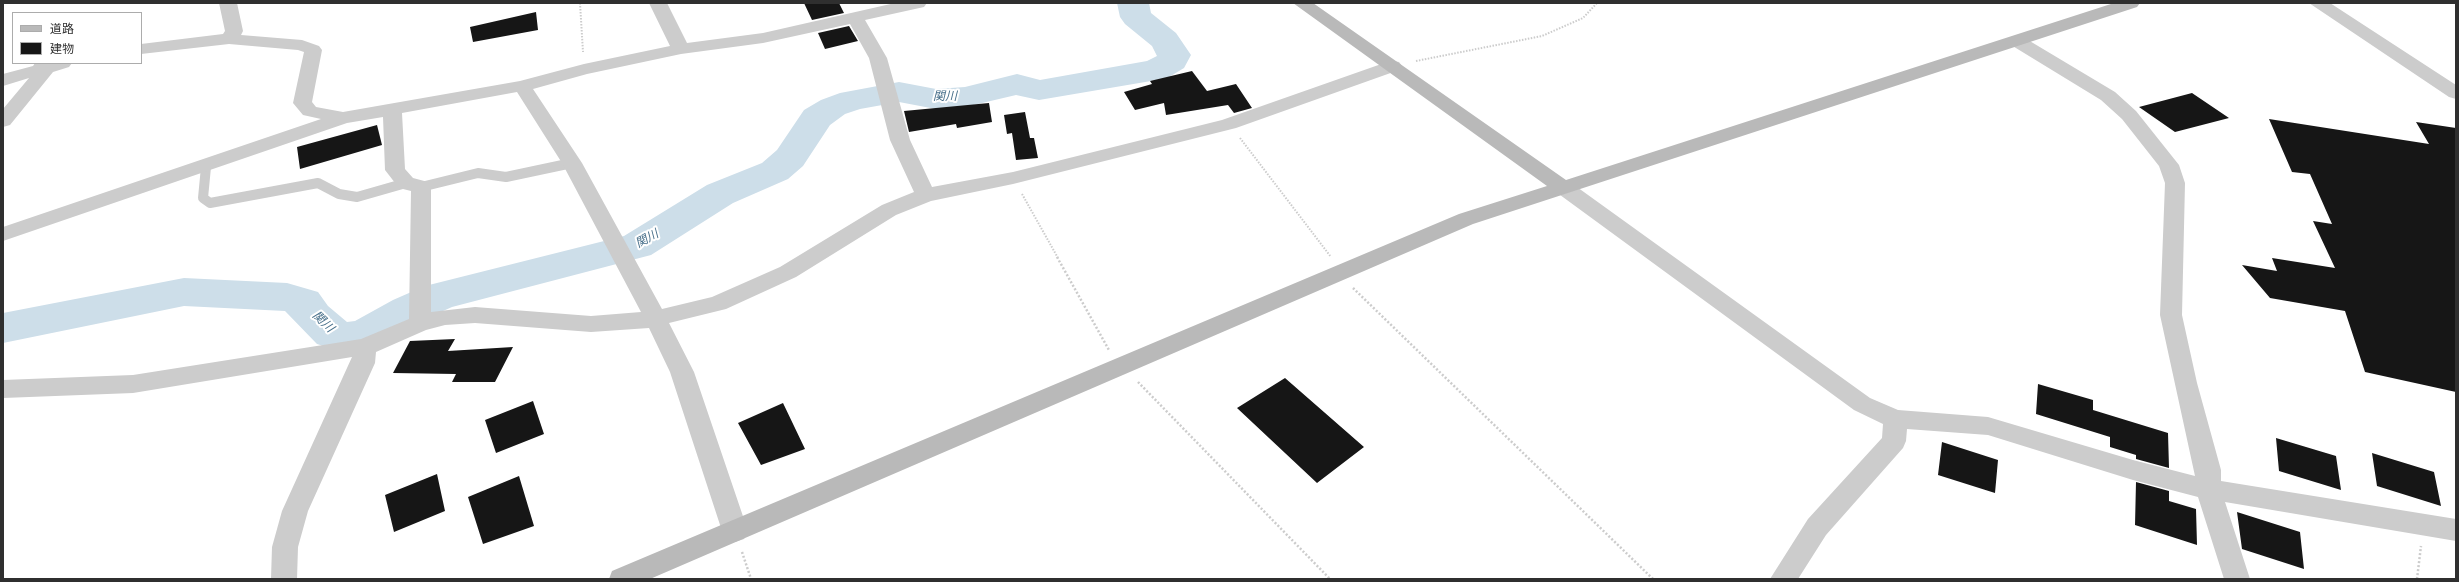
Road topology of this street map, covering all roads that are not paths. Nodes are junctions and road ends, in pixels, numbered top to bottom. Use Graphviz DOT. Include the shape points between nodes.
graph roads {
  1 [pos="228,3"];
  2 [pos="658,3"];
  3 [pos="918,3"];
  4 [pos="1302,3"];
  5 [pos="2131,3"];
  6 [pos="2318,3"];
  7 [pos="855,18"];
  8 [pos="229,39"];
  9 [pos="2017,41"];
  10 [pos="142,49"];
  11 [pos="681,49"];
  12 [pos="58,64"];
  13 [pos="1393,66"];
  14 [pos="41,67"];
  15 [pos="3,80"];
  16 [pos="522,86"];
  17 [pos="2456,93"];
  18 [pos="392,110"];
  19 [pos="343,118"];
  20 [pos="3,122"];
  21 [pos="572,163"];
  22 [pos="206,166"];
  23 [pos="414,185"];
  24 [pos="1563,187"];
  25 [pos="926,195"];
  26 [pos="3,234"];
  27 [pos="420,309"];
  28 [pos="656,319"];
  29 [pos="365,347"];
  30 [pos="3,390"];
  31 [pos="1895,419"];
  32 [pos="2208,490"];
  33 [pos="2456,530"];
  34 [pos="735,531"];
  35 [pos="284,579"];
  36 [pos="622,579"];
  37 [pos="1783,579"];
  38 [pos="2237,579"];
  1 -- 8 [label="street" via="234,31"];
  2 -- 11 [label="street"];
  3 -- 7 [label="street"];
  4 -- 13 [label="street"];
  5 -- 9 [label="street"];
  6 -- 17 [label="street"];
  7 -- 11 [label="street" via="763,38"];
  7 -- 25 [label="street" via="878,58 900,140"];
  8 -- 10 [label="street"];
  8 -- 19 [label="street" via="302,45 313,50 302,103 310,111"];
  9 -- 24 [label="street"];
  9 -- 32 [label="street" via="2108,96 2129,115 2169,165 2175,183 2171,314 2185,383 2208,470"];
  11 -- 16 [label="street" via="584,69"];
  12 -- 14 [label="street"];
  13 -- 24 [label="street"];
  13 -- 25 [label="street" via="1229,124 1013,178"];
  14 -- 15 [label="street"];
  14 -- 20 [label="street" via="44,72"];
  16 -- 18 [label="street"];
  16 -- 21 [label="street"];
  18 -- 19 [label="street"];
  18 -- 23 [label="street" via="395,170"];
  19 -- 22 [label="street"];
  21 -- 23 [label="lane" via="506,177 478,173"];
  21 -- 28 [label="street"];
  22 -- 23 [label="lane" via="203,198 210,203 318,183 339,194 357,197"];
  22 -- 26 [label="street"];
  23 -- 27 [label="street"];
  24 -- 31 [label="street" via="1862,404"];
  24 -- 34 [label="street" via="1466,219"];
  25 -- 28 [label="street" via="888,210 788,272 718,303"];
  27 -- 28 [label="street" via="445,317 475,315 591,324"];
  27 -- 29 [label="street"];
  28 -- 34 [label="street" via="682,372"];
  29 -- 30 [label="street" via="133,384"];
  29 -- 35 [label="street" via="363,363 295,511 285,547"];
  31 -- 32 [label="street" via="1988,426"];
  31 -- 37 [label="street" via="1894,441 1817,527"];
  32 -- 33 [label="street"];
  32 -- 38 [label="street"];
  34 -- 36 [label="street"];
}
